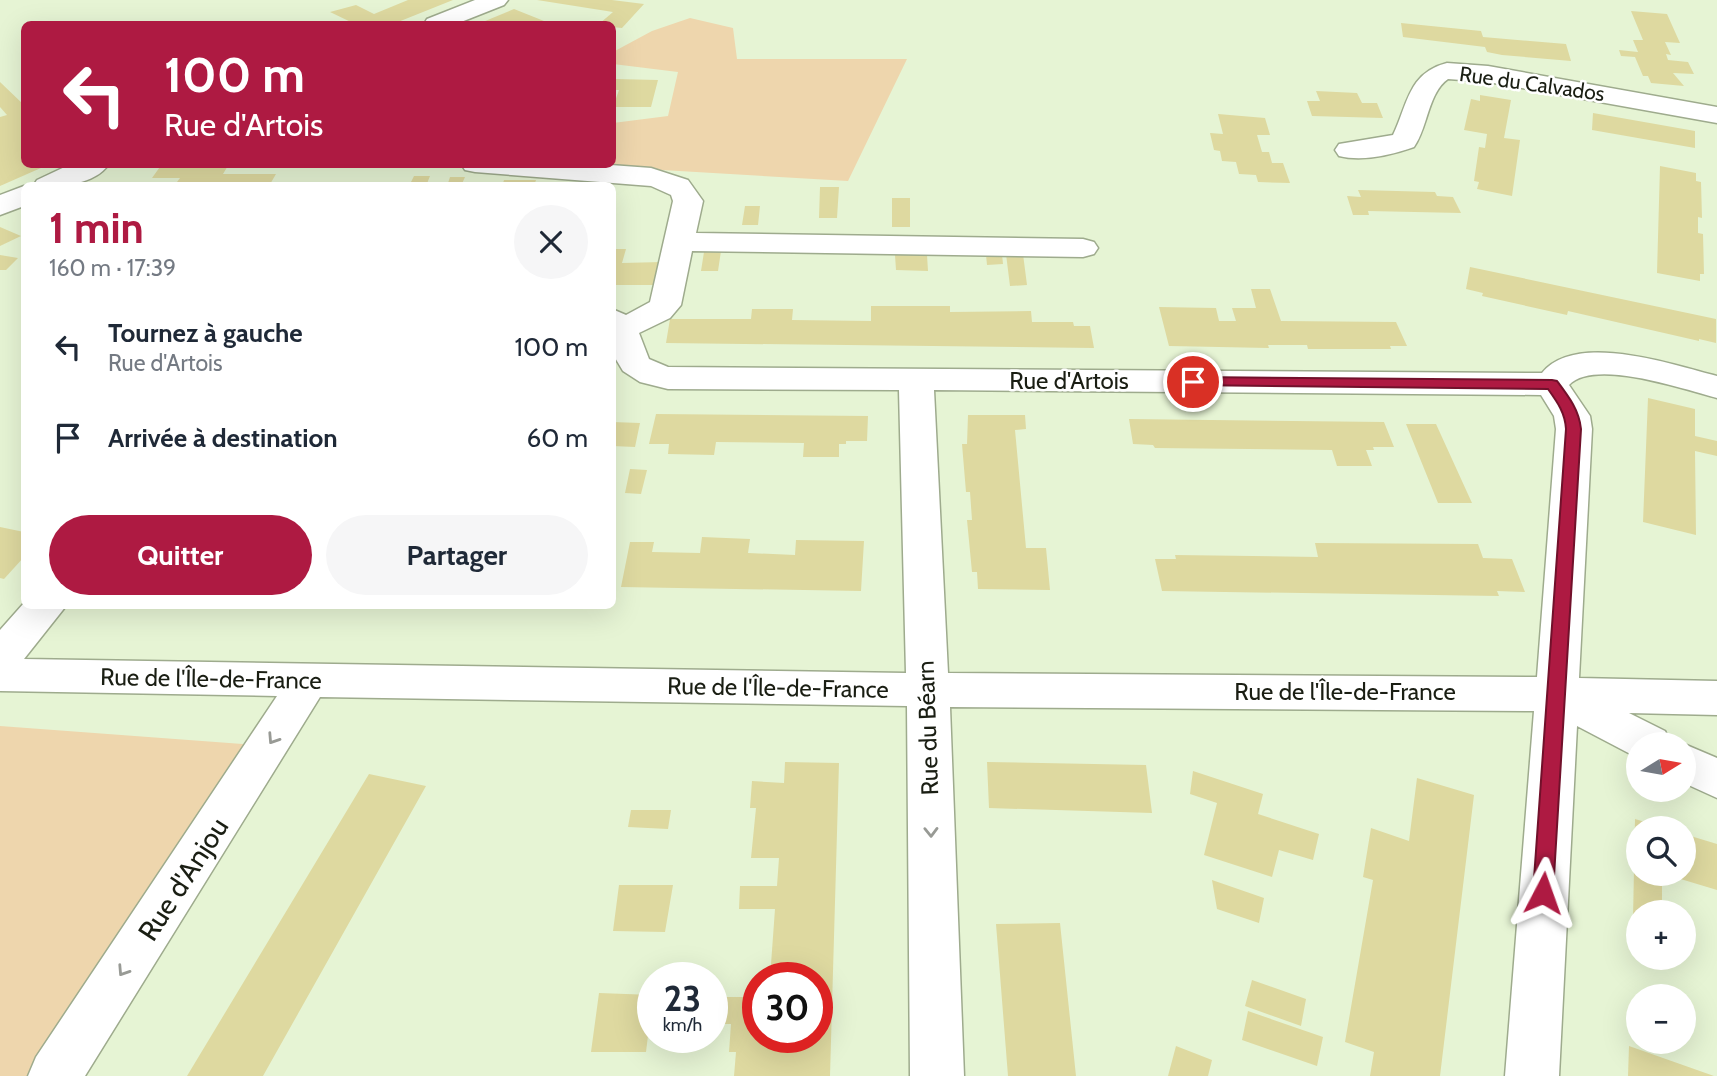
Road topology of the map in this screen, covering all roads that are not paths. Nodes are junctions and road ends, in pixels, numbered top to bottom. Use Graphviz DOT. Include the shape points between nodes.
graph roads {
  1 [pos="496,0"];
  2 [pos="444,21"];
  3 [pos="1717,114"];
  4 [pos="1349,150"];
  5 [pos="86,168"];
  6 [pos="529,168"];
  7 [pos="56,182"];
  8 [pos="21,196"];
  9 [pos="0,206"];
  10 [pos="680,242"];
  11 [pos="1083,248"];
  12 [pos="617,324"];
  13 [pos="916,380"];
  14 [pos="1552,384"];
  15 [pos="1717,387"];
  16 [pos="43,609"];
  17 [pos="0,658"];
  18 [pos="0,675"];
  19 [pos="308,680"];
  20 [pos="928,690"];
  21 [pos="1556,694"];
  22 [pos="1717,698"];
  23 [pos="1626,732"];
  24 [pos="1696,768"];
  25 [pos="1717,779"];
  26 [pos="55,1076"];
  27 [pos="937,1076"];
  28 [pos="1532,1076"];
  1 -- 2 [label="street"];
  3 -- 4 [label="street, Rue du Calvados" via="1488,74 1452,72 1434,75 1426,83 1404,141"];
  5 -- 7 [label="street"];
  6 -- 10 [label="street" via="651,177 673,183 682,188 688,201"];
  8 -- 9 [label="street"];
  10 -- 11 [label="street"];
  10 -- 12 [label="street" via="665,305"];
  12 -- 13 [label="street, Rue d'Artois" via="636,367 657,377"];
  13 -- 14 [label="street, Rue d'Artois"];
  13 -- 20 [label="street, Rue du Béarn"];
  14 -- 15 [label="street" via="1572,367 1603,365"];
  14 -- 21 [label="street" via="1572,416 1574,429"];
  16 -- 17 [label="street"];
  18 -- 19 [label="street, Rue de l'Île-de-France"];
  19 -- 20 [label="street, Rue de l'Île-de-France"];
  19 -- 26 [label="street, Rue d'Anjou, one-way"];
  20 -- 21 [label="street, Rue de l'Île-de-France"];
  20 -- 27 [label="street, Rue du Béarn, one-way"];
  21 -- 22 [label="street, Rue de l'Île-de-France"];
  21 -- 23 [label="street, Rue de l'Île-de-France"];
  21 -- 28 [label="street"];
  24 -- 25 [label="street"];
}
